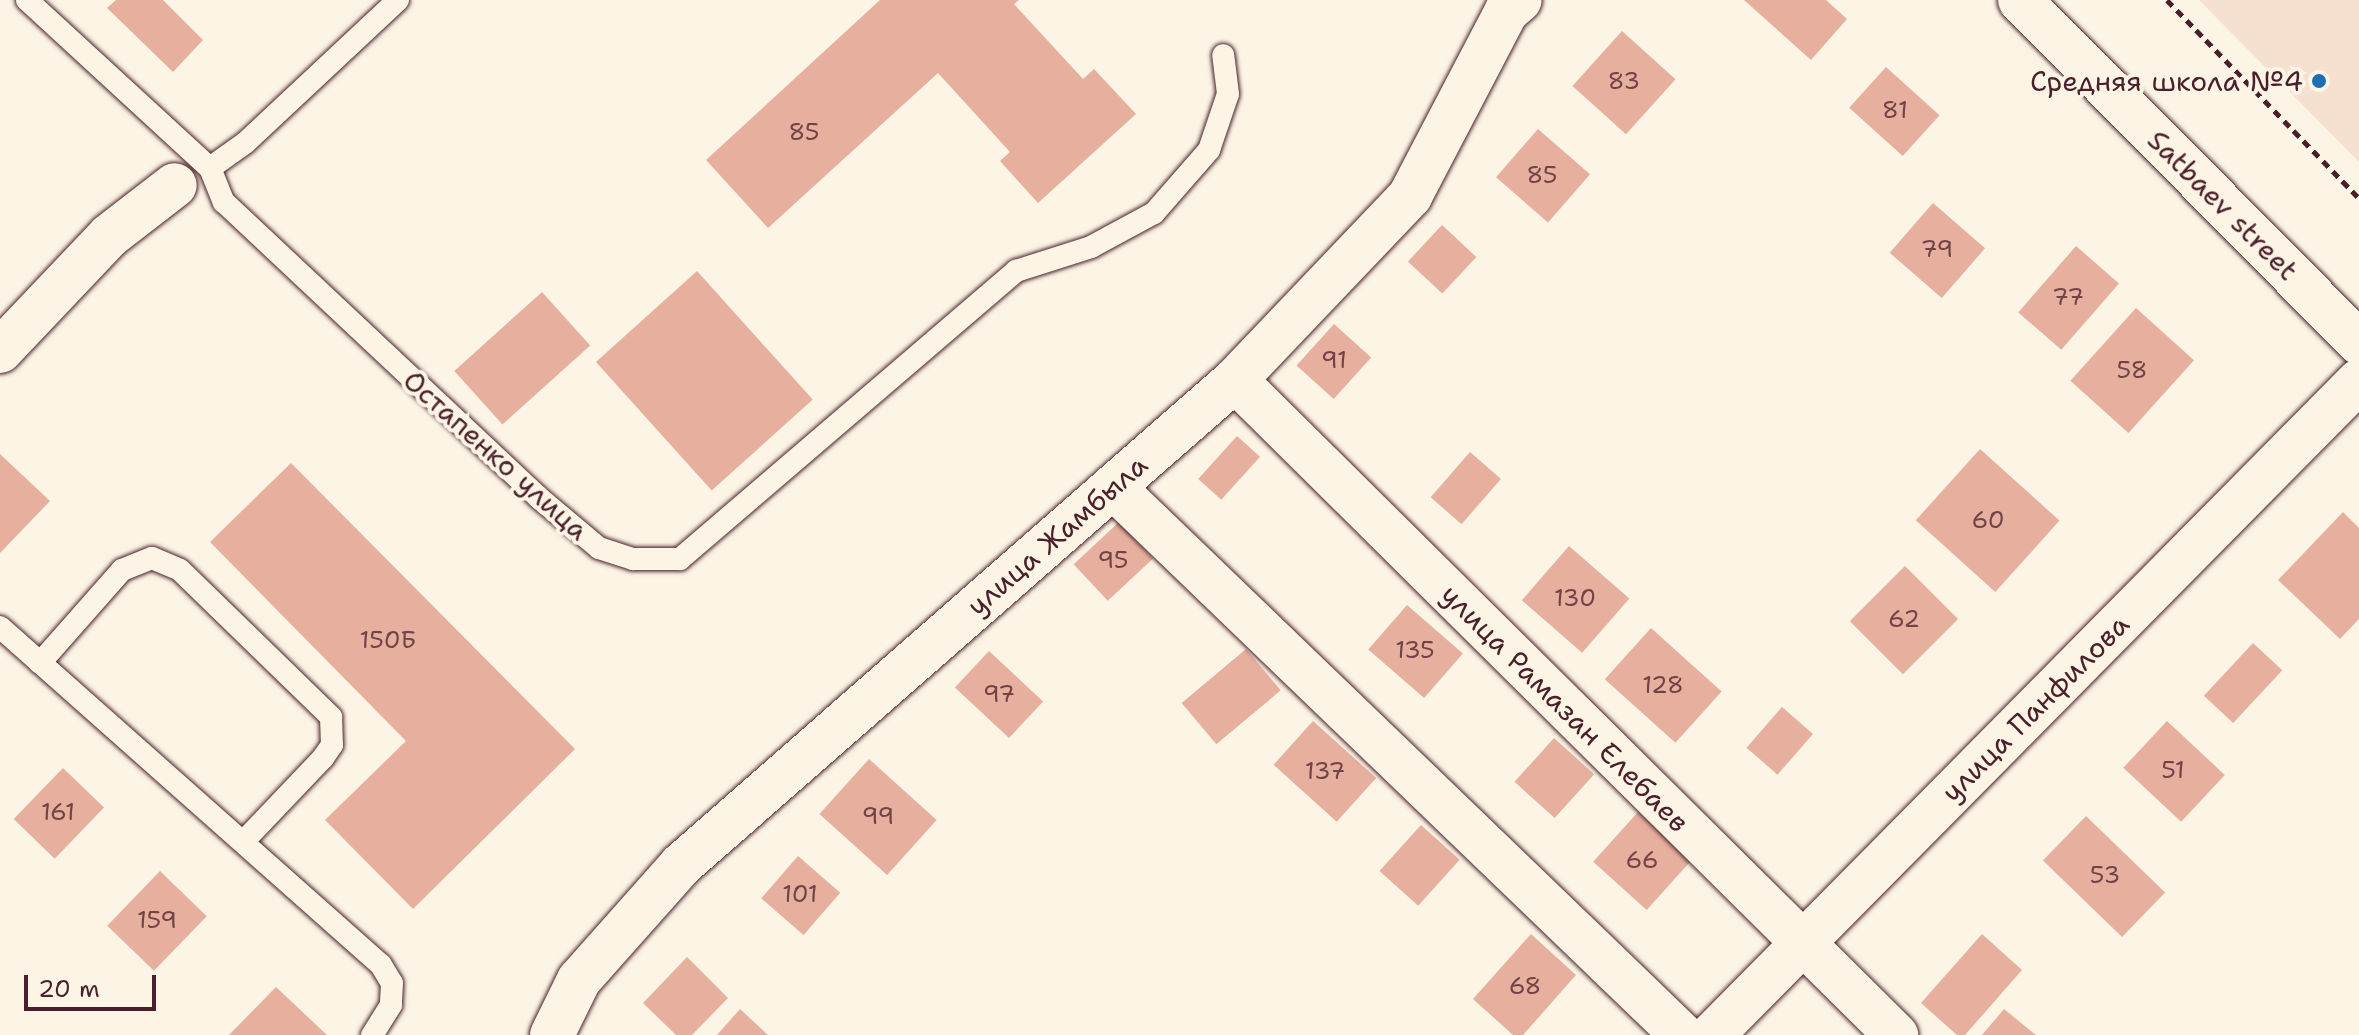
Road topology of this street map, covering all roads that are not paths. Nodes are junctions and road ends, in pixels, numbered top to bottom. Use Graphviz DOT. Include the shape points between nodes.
graph roads {
  1 [pos="27,0"];
  2 [pos="398,0"];
  3 [pos="1520,0"];
  4 [pos="2020,0"];
  5 [pos="1223,55"];
  6 [pos="193,177"];
  7 [pos="2359,342"];
  8 [pos="0,351"];
  9 [pos="1235,380"];
  10 [pos="2359,381"];
  11 [pos="1113,487"];
  12 [pos="0,627"];
  13 [pos="40,663"];
  14 [pos="244,841"];
  15 [pos="1802,943"];
  16 [pos="372,1035"];
  17 [pos="552,1035"];
  18 [pos="1682,1035"];
  19 [pos="1712,1035"];
  20 [pos="1896,1035"];
  1 -- 6 [label="lane"];
  2 -- 6 [label="lane" via="245,143"];
  3 -- 9 [label="street, улица Жамбыла" via="1506,12 1410,196"];
  4 -- 7 [label="street, Satbaev street"];
  5 -- 6 [label="lane, Остапенко улица" via="1228,94 1209,150 1154,213 1091,247 1016,271 680,559 633,559 599,548"];
  6 -- 8 [label="street" via="109,236"];
  9 -- 11 [label="street, улица Жамбыла"];
  9 -- 15 [label="street, улица Рамазан Елебаев"];
  10 -- 15 [label="street, улица Панфилова"];
  11 -- 17 [label="street, улица Жамбыла" via="681,865 579,980"];
  11 -- 18 [label="street"];
  12 -- 13 [label="lane"];
  13 -- 14 [label="lane"];
  13 -- 14 [label="lane" via="122,570 152,558 180,570 331,717 332,745 323,758"];
  14 -- 16 [label="lane" via="381,965 392,983 391,1005"];
  15 -- 19 [label="street, улица Панфилова"];
  15 -- 20 [label="street, улица Рамазан Елебаев"];
}
